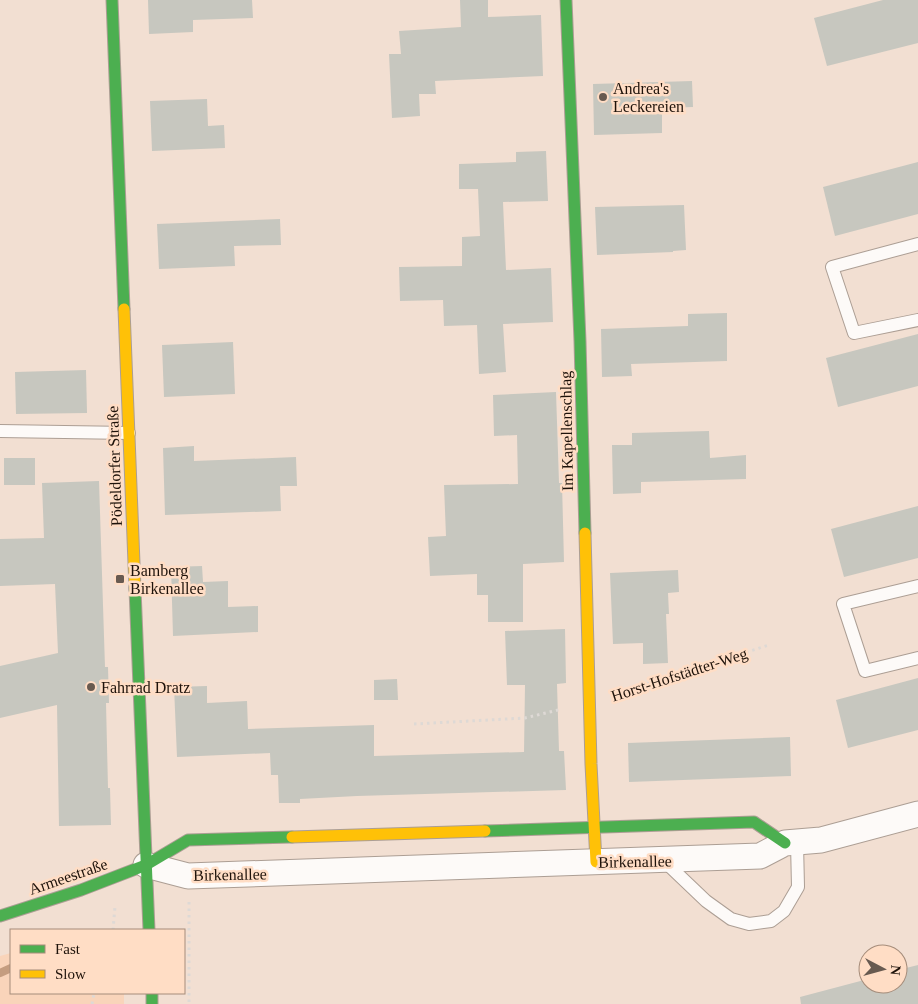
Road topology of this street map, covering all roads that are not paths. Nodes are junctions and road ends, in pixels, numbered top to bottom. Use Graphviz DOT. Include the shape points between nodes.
graph roads {
  1 [pos="112,0"];
  2 [pos="566,0"];
  3 [pos="918,244"];
  4 [pos="918,320"];
  5 [pos="0,431"];
  6 [pos="129,433"];
  7 [pos="918,586"];
  8 [pos="918,658"];
  9 [pos="918,814"];
  10 [pos="594,826"];
  11 [pos="791,843"];
  12 [pos="663,860"];
  13 [pos="596,862"];
  14 [pos="146,865"];
  15 [pos="0,916"];
  16 [pos="149,929"];
  1 -- 6 [label="street, Pödeldorfer Straße"];
  2 -- 10 [label="street, Im Kapellenschlag"];
  3 -- 4 [label="lane" via="832,267 854,333"];
  5 -- 6 [label="lane"];
  6 -- 14 [label="street, Pödeldorfer Straße"];
  7 -- 8 [label="lane" via="843,604 865,671"];
  9 -- 11 [label="street, Birkenallee" via="821,840"];
  10 -- 11 [label="street, Birkenallee" via="754,822"];
  10 -- 13 [label="street, Im Kapellenschlag"];
  10 -- 14 [label="street, Birkenallee" via="188,840"];
  11 -- 12 [label="street, Birkenallee" via="760,856"];
  11 -- 12 [label="lane" via="798,887 784,911 771,921 750,924 731,919 706,901"];
  12 -- 13 [label="street, Birkenallee"];
  13 -- 14 [label="street, Birkenallee" via="188,876"];
  14 -- 15 [label="street, Armeestraße"];
  14 -- 16 [label="street, Pödeldorfer Straße"];
}
